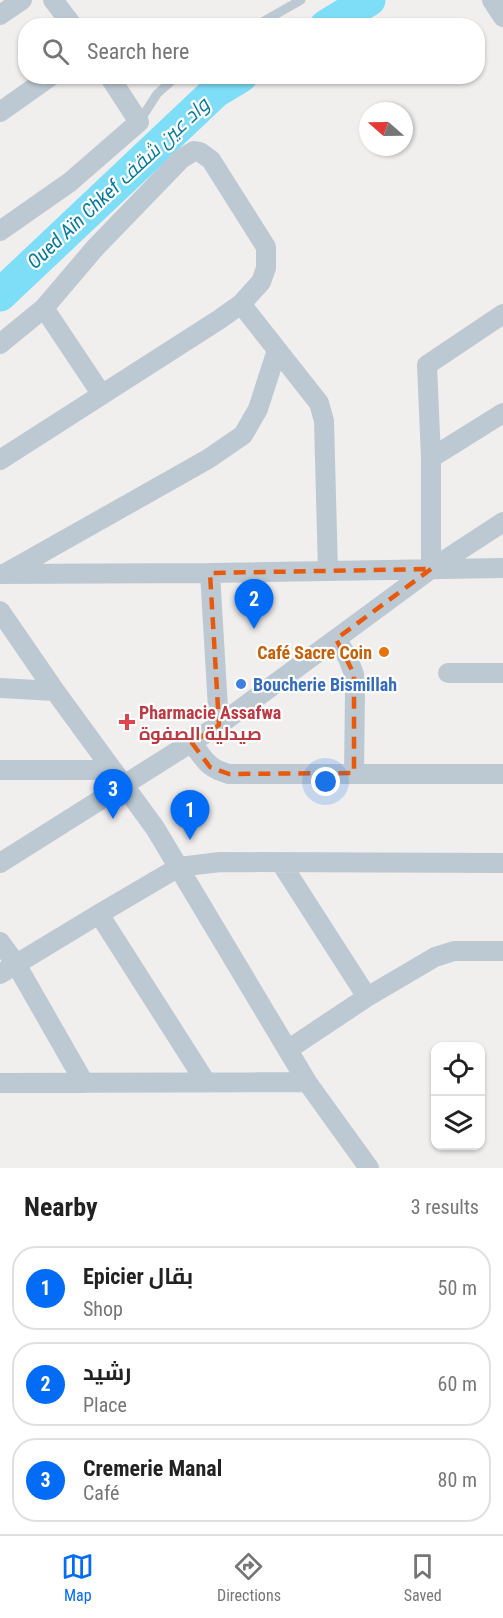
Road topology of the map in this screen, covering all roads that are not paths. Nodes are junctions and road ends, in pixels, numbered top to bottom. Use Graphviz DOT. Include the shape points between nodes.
graph roads {
  1 [pos="22,0"];
  2 [pos="53,0"];
  3 [pos="301,0"];
  4 [pos="492,0"];
  5 [pos="0,15"];
  6 [pos="503,17"];
  7 [pos="67,18"];
  8 [pos="269,18"];
  9 [pos="40,84"];
  10 [pos="114,84"];
  11 [pos="168,84"];
  12 [pos="0,112"];
  13 [pos="139,122"];
  14 [pos="0,231"];
  15 [pos="241,304"];
  16 [pos="44,308"];
  17 [pos="503,314"];
  18 [pos="0,344"];
  19 [pos="277,350"];
  20 [pos="102,395"];
  21 [pos="503,413"];
  22 [pos="432,458"];
  23 [pos="0,460"];
  24 [pos="503,522"];
  25 [pos="431,568"];
  26 [pos="503,568"];
  27 [pos="328,571"];
  28 [pos="210,573"];
  29 [pos="3,574"];
  30 [pos="0,611"];
  31 [pos="336,639"];
  32 [pos="448,673"];
  33 [pos="503,673"];
  34 [pos="0,688"];
  35 [pos="55,691"];
  36 [pos="219,725"];
  37 [pos="192,743"];
  38 [pos="0,770"];
  39 [pos="112,770"];
  40 [pos="354,773"];
  41 [pos="503,774"];
  42 [pos="125,786"];
  43 [pos="0,863"];
  44 [pos="281,863"];
  45 [pos="503,863"];
  46 [pos="179,867"];
  47 [pos="99,914"];
  48 [pos="0,942"];
  49 [pos="503,951"];
  50 [pos="8,969"];
  51 [pos="367,997"];
  52 [pos="289,1049"];
  53 [pos="206,1082"];
  54 [pos="307,1082"];
  55 [pos="0,1083"];
  56 [pos="84,1083"];
  57 [pos="369,1168"];
  1 -- 5 [label="street"];
  2 -- 7 [label="street"];
  3 -- 8 [label="lane"];
  4 -- 6 [label="street"];
  9 -- 12 [label="street"];
  10 -- 13 [label="street"];
  11 -- 13 [label="lane"];
  13 -- 14 [label="street" via="70,182"];
  15 -- 16 [label="street" via="261,282 266,247 211,160 194,151 181,159 95,248"];
  15 -- 19 [label="street"];
  15 -- 20 [label="street"];
  16 -- 18 [label="street"];
  16 -- 20 [label="street"];
  17 -- 22 [label="street" via="427,365"];
  19 -- 27 [label="street" via="319,403 324,421"];
  19 -- 29 [label="street" via="258,410 243,435 208,459"];
  20 -- 23 [label="street"];
  21 -- 22 [label="street"];
  22 -- 25 [label="street"];
  24 -- 25 [label="street"];
  25 -- 26 [label="street"];
  25 -- 27 [label="street"];
  25 -- 31 [label="street"];
  27 -- 28 [label="street"];
  28 -- 29 [label="street"];
  28 -- 36 [label="street"];
  30 -- 35 [label="street"];
  31 -- 36 [label="street"];
  31 -- 40 [label="street" via="354,674"];
  32 -- 33 [label="street"];
  34 -- 35 [label="street"];
  35 -- 39 [label="street"];
  36 -- 37 [label="street"];
  37 -- 40 [label="street" via="210,767 229,774"];
  37 -- 42 [label="street"];
  38 -- 39 [label="street"];
  39 -- 42 [label="street"];
  40 -- 41 [label="street"];
  42 -- 43 [label="street"];
  42 -- 46 [label="street"];
  44 -- 45 [label="street"];
  44 -- 46 [label="street" via="220,862"];
  44 -- 51 [label="street"];
  46 -- 47 [label="street"];
  46 -- 52 [label="street"];
  47 -- 50 [label="street"];
  47 -- 53 [label="street"];
  48 -- 50 [label="street"];
  49 -- 51 [label="street" via="454,951 435,957"];
  50 -- 56 [label="street" via="46,1014"];
  51 -- 52 [label="street"];
  52 -- 54 [label="street"];
  53 -- 54 [label="street"];
  53 -- 56 [label="street"];
  54 -- 57 [label="street"];
  55 -- 56 [label="street"];
}
